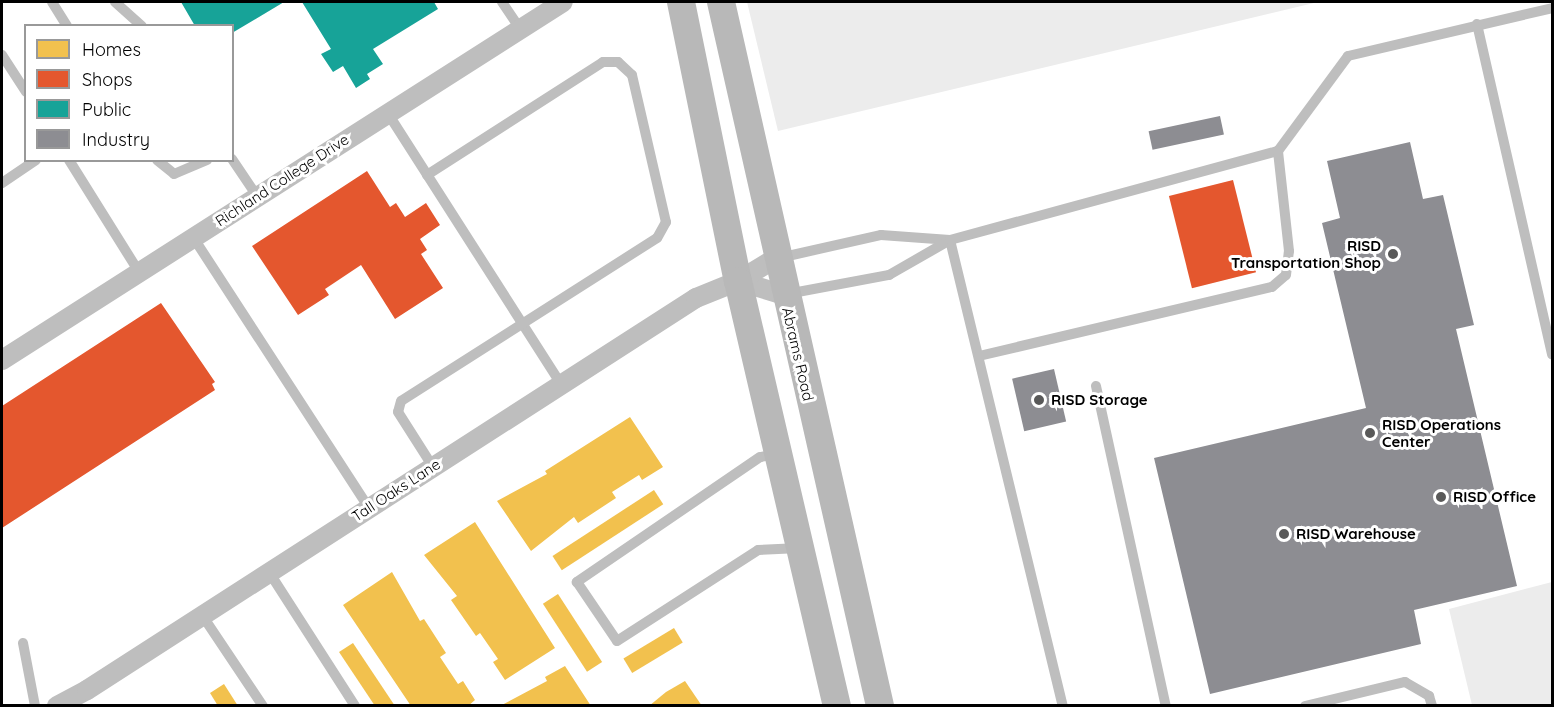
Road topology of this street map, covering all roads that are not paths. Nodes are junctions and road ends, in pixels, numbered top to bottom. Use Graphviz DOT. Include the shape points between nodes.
graph roads {
  1 [pos="52,2"];
  2 [pos="115,2"];
  3 [pos="502,2"];
  4 [pos="562,2"];
  5 [pos="681,2"];
  6 [pos="721,2"];
  7 [pos="1552,8"];
  8 [pos="67,24"];
  9 [pos="140,24"];
  10 [pos="1477,24"];
  11 [pos="519,27"];
  12 [pos="2,55"];
  13 [pos="24,89"];
  14 [pos="387,112"];
  15 [pos="1278,151"];
  16 [pos="33,162"];
  17 [pos="70,162"];
  18 [pos="159,162"];
  19 [pos="202,162"];
  20 [pos="234,162"];
  21 [pos="427,175"];
  22 [pos="2,183"];
  23 [pos="257,196"];
  24 [pos="193,237"];
  25 [pos="950,240"];
  26 [pos="776,258"];
  27 [pos="139,272"];
  28 [pos="738,281"];
  29 [pos="784,295"];
  30 [pos="523,324"];
  31 [pos="1552,355"];
  32 [pos="979,356"];
  33 [pos="2,360"];
  34 [pos="561,384"];
  35 [pos="1096,386"];
  36 [pos="778,453"];
  37 [pos="433,467"];
  38 [pos="369,508"];
  39 [pos="800,548"];
  40 [pos="269,572"];
  41 [pos="202,615"];
  42 [pos="23,643"];
  43 [pos="35,705"];
  44 [pos="57,705"];
  45 [pos="263,705"];
  46 [pos="354,705"];
  47 [pos="837,705"];
  48 [pos="880,705"];
  49 [pos="1063,705"];
  50 [pos="1166,705"];
  51 [pos="1305,705"];
  52 [pos="1432,705"];
  1 -- 8 [label="lane"];
  2 -- 9 [label="lane"];
  3 -- 11 [label="lane"];
  4 -- 11 [label="street, Richland College Drive"];
  5 -- 28 [label="main road"];
  6 -- 26 [label="main road, Abrams Road"];
  7 -- 10 [label="lane"];
  10 -- 15 [label="lane" via="1348,56"];
  10 -- 31 [label="lane"];
  11 -- 14 [label="street, Richland College Drive"];
  12 -- 13 [label="lane"];
  14 -- 21 [label="lane"];
  14 -- 23 [label="street, Richland College Drive"];
  15 -- 25 [label="lane"];
  15 -- 32 [label="lane" via="1289,251 1286,275 1272,287"];
  16 -- 22 [label="lane"];
  17 -- 27 [label="lane"];
  18 -- 19 [label="lane" via="174,174"];
  20 -- 23 [label="lane"];
  21 -- 30 [label="lane"];
  21 -- 30 [label="lane" via="603,62 618,62 632,75 660,189 665,229 657,238"];
  23 -- 24 [label="street, Richland College Drive"];
  24 -- 27 [label="street, Richland College Drive"];
  24 -- 38 [label="lane"];
  25 -- 26 [label="lane" via="881,235"];
  25 -- 29 [label="lane" via="889,275"];
  25 -- 32 [label="lane"];
  26 -- 28 [label="street, Tall Oaks Lane"];
  26 -- 29 [label="main road, Abrams Road"];
  27 -- 33 [label="street, Richland College Drive"];
  28 -- 29 [label="street"];
  28 -- 34 [label="street, Tall Oaks Lane" via="696,298"];
  28 -- 36 [label="main road"];
  29 -- 48 [label="main road, Abrams Road"];
  30 -- 34 [label="lane"];
  30 -- 37 [label="lane" via="401,401 398,412"];
  32 -- 49 [label="lane"];
  34 -- 37 [label="street, Tall Oaks Lane"];
  35 -- 50 [label="lane"];
  36 -- 39 [label="main road"];
  36 -- 39 [label="lane" via="760,457 577,582 617,641 758,550"];
  37 -- 38 [label="street, Tall Oaks Lane"];
  38 -- 40 [label="street, Tall Oaks Lane"];
  39 -- 47 [label="main road"];
  40 -- 41 [label="street, Tall Oaks Lane"];
  40 -- 46 [label="lane"];
  41 -- 44 [label="street, Tall Oaks Lane"];
  41 -- 45 [label="lane"];
  42 -- 43 [label="lane"];
  51 -- 52 [label="lane" via="1406,682 1429,696"];
}
